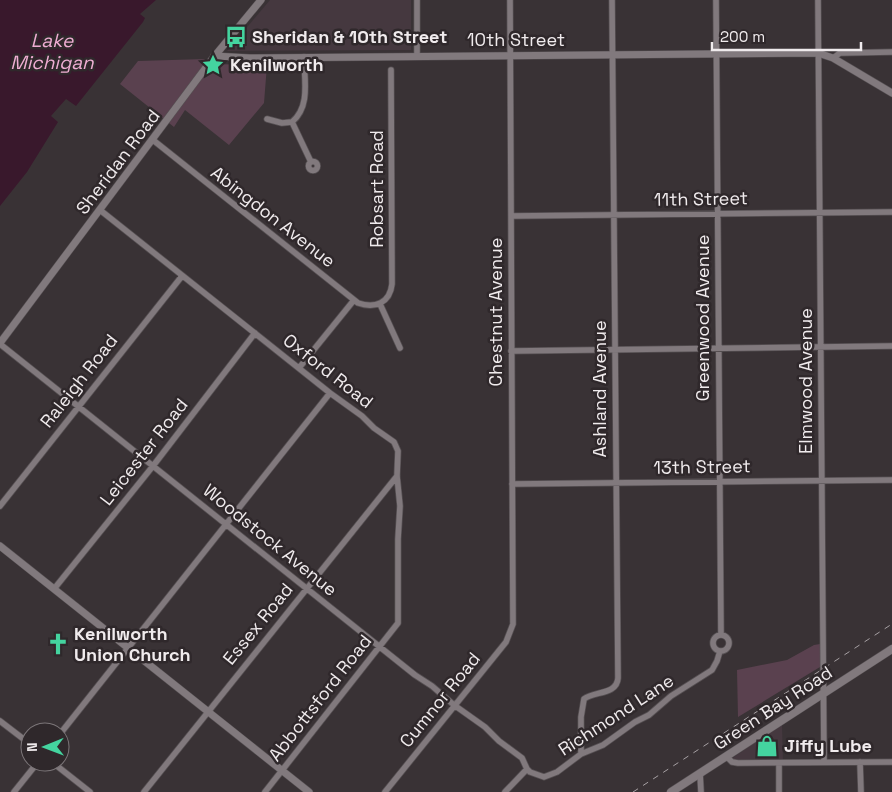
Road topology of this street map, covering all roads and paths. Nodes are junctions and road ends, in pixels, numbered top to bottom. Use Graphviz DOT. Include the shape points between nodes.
graph roads {
  1 [pos="261,0"];
  2 [pos="417,0"];
  3 [pos="510,0"];
  4 [pos="612,0"];
  5 [pos="716,0"];
  6 [pos="818,0"];
  7 [pos="892,52"];
  8 [pos="818,53"];
  9 [pos="716,54"];
  10 [pos="613,55"];
  11 [pos="214,56"];
  12 [pos="417,56"];
  13 [pos="510,56"];
  14 [pos="304,57"];
  15 [pos="833,58"];
  16 [pos="391,70"];
  17 [pos="892,93"];
  18 [pos="267,119"];
  19 [pos="292,122"];
  20 [pos="153,140"];
  21 [pos="311,162"];
  22 [pos="100,210"];
  23 [pos="892,212"];
  24 [pos="820,213"];
  25 [pos="718,214"];
  26 [pos="614,215"];
  27 [pos="511,216"];
  28 [pos="182,276"];
  29 [pos="354,300"];
  30 [pos="380,304"];
  31 [pos="255,334"];
  32 [pos="0,344"];
  33 [pos="892,346"];
  34 [pos="821,347"];
  35 [pos="400,348"];
  36 [pos="719,348"];
  37 [pos="615,349"];
  38 [pos="511,351"];
  39 [pos="299,368"];
  40 [pos="330,393"];
  41 [pos="78,407"];
  42 [pos="153,466"];
  43 [pos="397,476"];
  44 [pos="892,480"];
  45 [pos="720,482"];
  46 [pos="822,482"];
  47 [pos="616,483"];
  48 [pos="512,484"];
  49 [pos="0,506"];
  50 [pos="226,524"];
  51 [pos="0,546"];
  52 [pos="306,588"];
  53 [pos="54,589"];
  54 [pos="398,624"];
  55 [pos="513,624"];
  56 [pos="721,635"];
  57 [pos="380,647"];
  58 [pos="128,648"];
  59 [pos="892,648"];
  60 [pos="720,651"];
  61 [pos="824,693"];
  62 [pos="454,706"];
  63 [pos="207,712"];
  64 [pos="0,721"];
  65 [pos="69,722"];
  66 [pos="20,736"];
  67 [pos="581,754"];
  68 [pos="726,756"];
  69 [pos="824,762"];
  70 [pos="860,762"];
  71 [pos="892,762"];
  72 [pos="779,763"];
  73 [pos="526,769"];
  74 [pos="282,770"];
  75 [pos="30,772"];
  76 [pos="65,772"];
  77 [pos="700,773"];
  78 [pos="14,792"];
  79 [pos="90,792"];
  80 [pos="144,792"];
  81 [pos="265,792"];
  82 [pos="309,792"];
  83 [pos="385,792"];
  84 [pos="505,792"];
  85 [pos="671,792"];
  86 [pos="700,792"];
  87 [pos="779,792"];
  88 [pos="861,792"];
  1 -- 11 [label="street, Sheridan Road"];
  2 -- 12 [label="street"];
  3 -- 13 [label="street, Chestnut Avenue"];
  4 -- 10 [label="street, Ashland Avenue"];
  5 -- 9 [label="street, Greenwood Avenue"];
  6 -- 8 [label="street, Elmwood Avenue"];
  7 -- 15 [label="street" via="840,53"];
  8 -- 9 [label="street, 10th Street"];
  8 -- 15 [label="street, 10th Street"];
  8 -- 24 [label="street, Elmwood Avenue"];
  9 -- 10 [label="street, 10th Street"];
  9 -- 25 [label="street, Greenwood Avenue"];
  10 -- 13 [label="street, 10th Street"];
  10 -- 26 [label="street, Ashland Avenue"];
  11 -- 14 [label="street, 10th Street"];
  11 -- 20 [label="street, Sheridan Road"];
  12 -- 13 [label="street, 10th Street"];
  12 -- 14 [label="street, 10th Street"];
  13 -- 27 [label="street, Chestnut Avenue"];
  14 -- 19 [label="street" via="304,106"];
  15 -- 17 [label="street, 10th Street"];
  16 -- 30 [label="street, Robsart Road" via="392,284 390,294"];
  18 -- 19 [label="street"];
  19 -- 21 [label="street"];
  20 -- 22 [label="street, Sheridan Road"];
  20 -- 29 [label="street, Abingdon Avenue"];
  22 -- 28 [label="street, Oxford Road"];
  22 -- 32 [label="street, Sheridan Road"];
  23 -- 24 [label="street, 11th Street"];
  24 -- 25 [label="street, 11th Street"];
  24 -- 34 [label="street, Elmwood Avenue"];
  25 -- 26 [label="street, 11th Street"];
  25 -- 36 [label="street, Greenwood Avenue"];
  26 -- 27 [label="street, 11th Street"];
  26 -- 37 [label="street, Ashland Avenue"];
  27 -- 38 [label="street, Chestnut Avenue"];
  28 -- 31 [label="street, Oxford Road"];
  28 -- 41 [label="street, Raleigh Road"];
  29 -- 30 [label="street, Abingdon Avenue" via="367,306"];
  29 -- 39 [label="street"];
  30 -- 35 [label="street"];
  31 -- 39 [label="street, Oxford Road"];
  31 -- 42 [label="street, Leicester Road"];
  32 -- 41 [label="street, Woodstock Avenue"];
  33 -- 34 [label="street"];
  34 -- 36 [label="street"];
  34 -- 46 [label="street, Elmwood Avenue"];
  36 -- 37 [label="street"];
  36 -- 45 [label="street, Greenwood Avenue"];
  37 -- 38 [label="street"];
  37 -- 47 [label="street, Ashland Avenue"];
  38 -- 48 [label="street, Chestnut Avenue"];
  39 -- 40 [label="street, Oxford Road"];
  40 -- 43 [label="street, Oxford Road" via="394,442 399,457"];
  40 -- 50 [label="street"];
  41 -- 42 [label="street, Woodstock Avenue"];
  41 -- 49 [label="street, Raleigh Road"];
  42 -- 50 [label="street, Woodstock Avenue"];
  42 -- 53 [label="street, Leicester Road"];
  43 -- 52 [label="street, Essex Road"];
  43 -- 54 [label="street, Oxford Road" via="400,506"];
  44 -- 46 [label="street, 13th Street"];
  45 -- 46 [label="street, 13th Street"];
  45 -- 47 [label="street, 13th Street"];
  45 -- 56 [label="street, Greenwood Avenue"];
  46 -- 61 [label="street, Elmwood Avenue"];
  47 -- 48 [label="street, 13th Street"];
  47 -- 67 [label="street, Ashland Avenue" via="617,683 612,689 584,700 580,717"];
  48 -- 55 [label="street, Chestnut Avenue"];
  50 -- 52 [label="street, Woodstock Avenue"];
  50 -- 58 [label="street"];
  51 -- 53 [label="street"];
  52 -- 57 [label="street, Woodstock Avenue"];
  52 -- 63 [label="street, Essex Road"];
  53 -- 58 [label="street"];
  54 -- 57 [label="street, Abbottsford Road"];
  55 -- 62 [label="street, Cumnor Road" via="506,642"];
  56 -- 60 [label="street, Greenwood Avenue" via="713,641 714,647"];
  56 -- 60 [label="street, Greenwood Avenue" via="729,643"];
  57 -- 62 [label="street, Woodstock Avenue"];
  57 -- 74 [label="street, Abbottsford Road"];
  58 -- 63 [label="street"];
  58 -- 65 [label="street"];
  59 -- 61 [label="main road, Green Bay Road"];
  60 -- 67 [label="street, Richmond Lane" via="715,666 699,680 676,692 650,716 635,722 603,745"];
  61 -- 68 [label="main road, Green Bay Road"];
  61 -- 69 [label="street, Elmwood Avenue"];
  62 -- 73 [label="street, Woodstock Avenue" via="522,758"];
  62 -- 83 [label="street, Cumnor Road"];
  63 -- 74 [label="street"];
  63 -- 80 [label="street, Essex Road"];
  64 -- 66 [label="street"];
  67 -- 73 [label="street, Richmond Lane" via="548,776 535,775"];
  68 -- 72 [label="street" via="738,763"];
  68 -- 77 [label="main road, Green Bay Road"];
  69 -- 70 [label="street"];
  69 -- 72 [label="street"];
  70 -- 71 [label="street"];
  70 -- 88 [label="street"];
  72 -- 87 [label="street"];
  73 -- 84 [label="street"];
  74 -- 81 [label="street, Abbottsford Road"];
  74 -- 82 [label="street"];
  75 -- 78 [label="street"];
  76 -- 79 [label="street"];
  77 -- 85 [label="main road, Green Bay Road"];
  77 -- 86 [label="street"];
}
